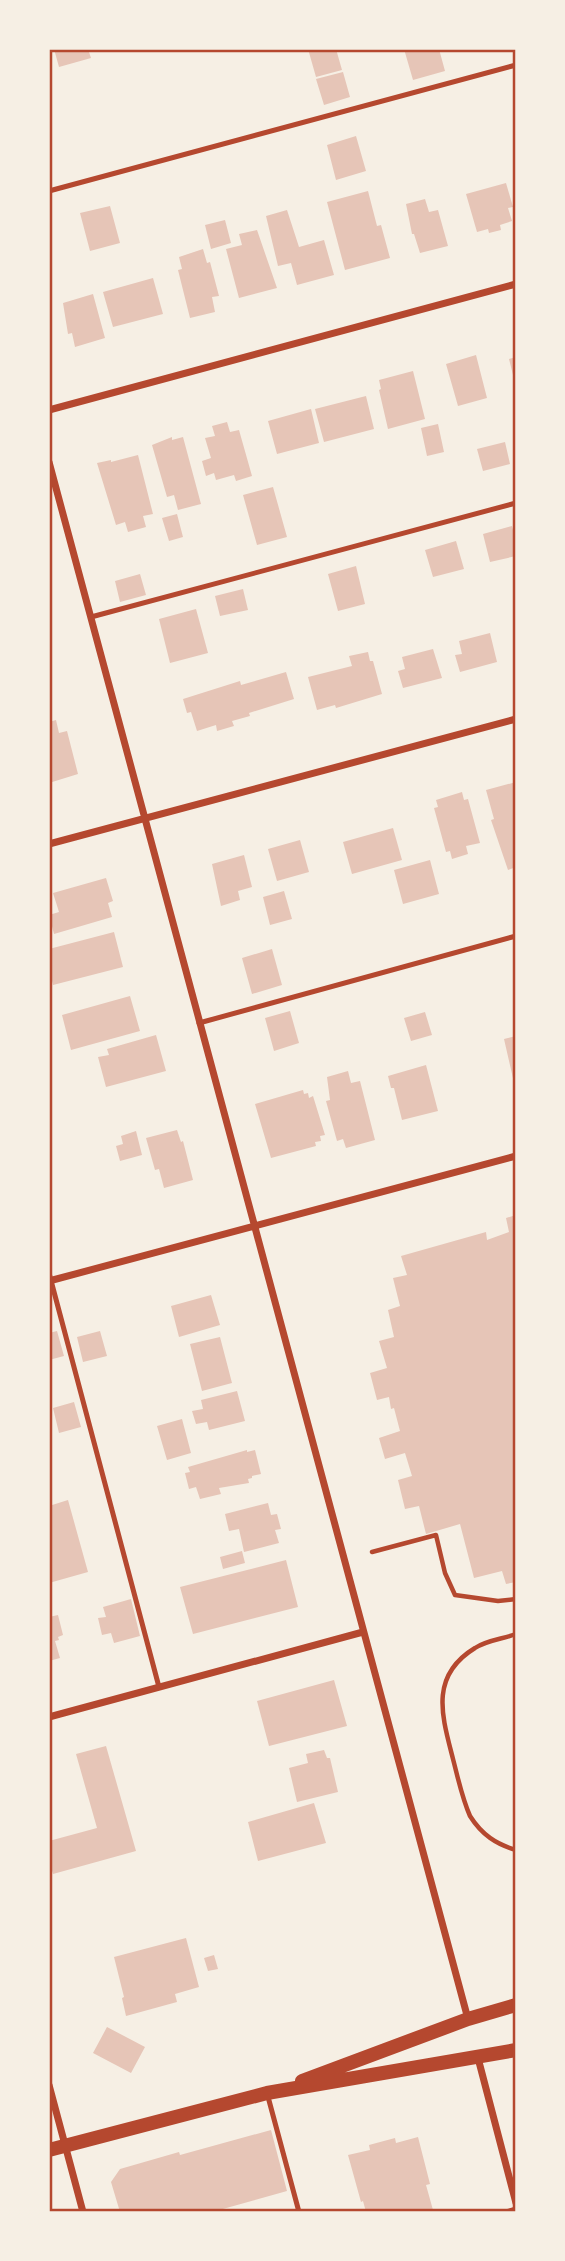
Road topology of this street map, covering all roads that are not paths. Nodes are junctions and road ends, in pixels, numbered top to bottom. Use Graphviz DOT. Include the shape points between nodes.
graph roads {
  1 [pos="516,65"];
  2 [pos="49,191"];
  3 [pos="516,284"];
  4 [pos="49,410"];
  5 [pos="49,462"];
  6 [pos="516,503"];
  7 [pos="91,617"];
  8 [pos="516,719"];
  9 [pos="145,818"];
  10 [pos="49,844"];
  11 [pos="516,936"];
  12 [pos="199,1023"];
  13 [pos="516,1156"];
  14 [pos="255,1226"];
  15 [pos="50,1278"];
  16 [pos="363,1632"];
  17 [pos="159,1687"];
  18 [pos="49,1717"];
  19 [pos="516,2005"];
  20 [pos="468,2019"];
  21 [pos="516,2050"];
  22 [pos="478,2058"];
  23 [pos="49,2085"];
  24 [pos="267,2093"];
  25 [pos="65,2145"];
  26 [pos="49,2150"];
  27 [pos="516,2203"];
  28 [pos="516,2209"];
  29 [pos="83,2212"];
  30 [pos="299,2212"];
  31 [pos="506,2212"];
  1 -- 2 [label="lane"];
  3 -- 4 [label="street"];
  5 -- 7 [label="street"];
  6 -- 7 [label="lane"];
  7 -- 9 [label="street"];
  8 -- 9 [label="street"];
  9 -- 10 [label="street"];
  9 -- 12 [label="street"];
  11 -- 12 [label="lane"];
  12 -- 14 [label="street"];
  13 -- 14 [label="street"];
  14 -- 15 [label="street"];
  14 -- 16 [label="street"];
  15 -- 17 [label="lane"];
  16 -- 17 [label="street"];
  16 -- 20 [label="street"];
  17 -- 18 [label="street"];
  19 -- 20 [label="main road"];
  20 -- 24 [label="main road"];
  21 -- 22 [label="main road"];
  22 -- 24 [label="main road"];
  22 -- 27 [label="street"];
  23 -- 25 [label="street"];
  24 -- 25 [label="main road"];
  24 -- 30 [label="lane"];
  25 -- 26 [label="main road"];
  25 -- 29 [label="street"];
  28 -- 31 [label="lane"];
}
